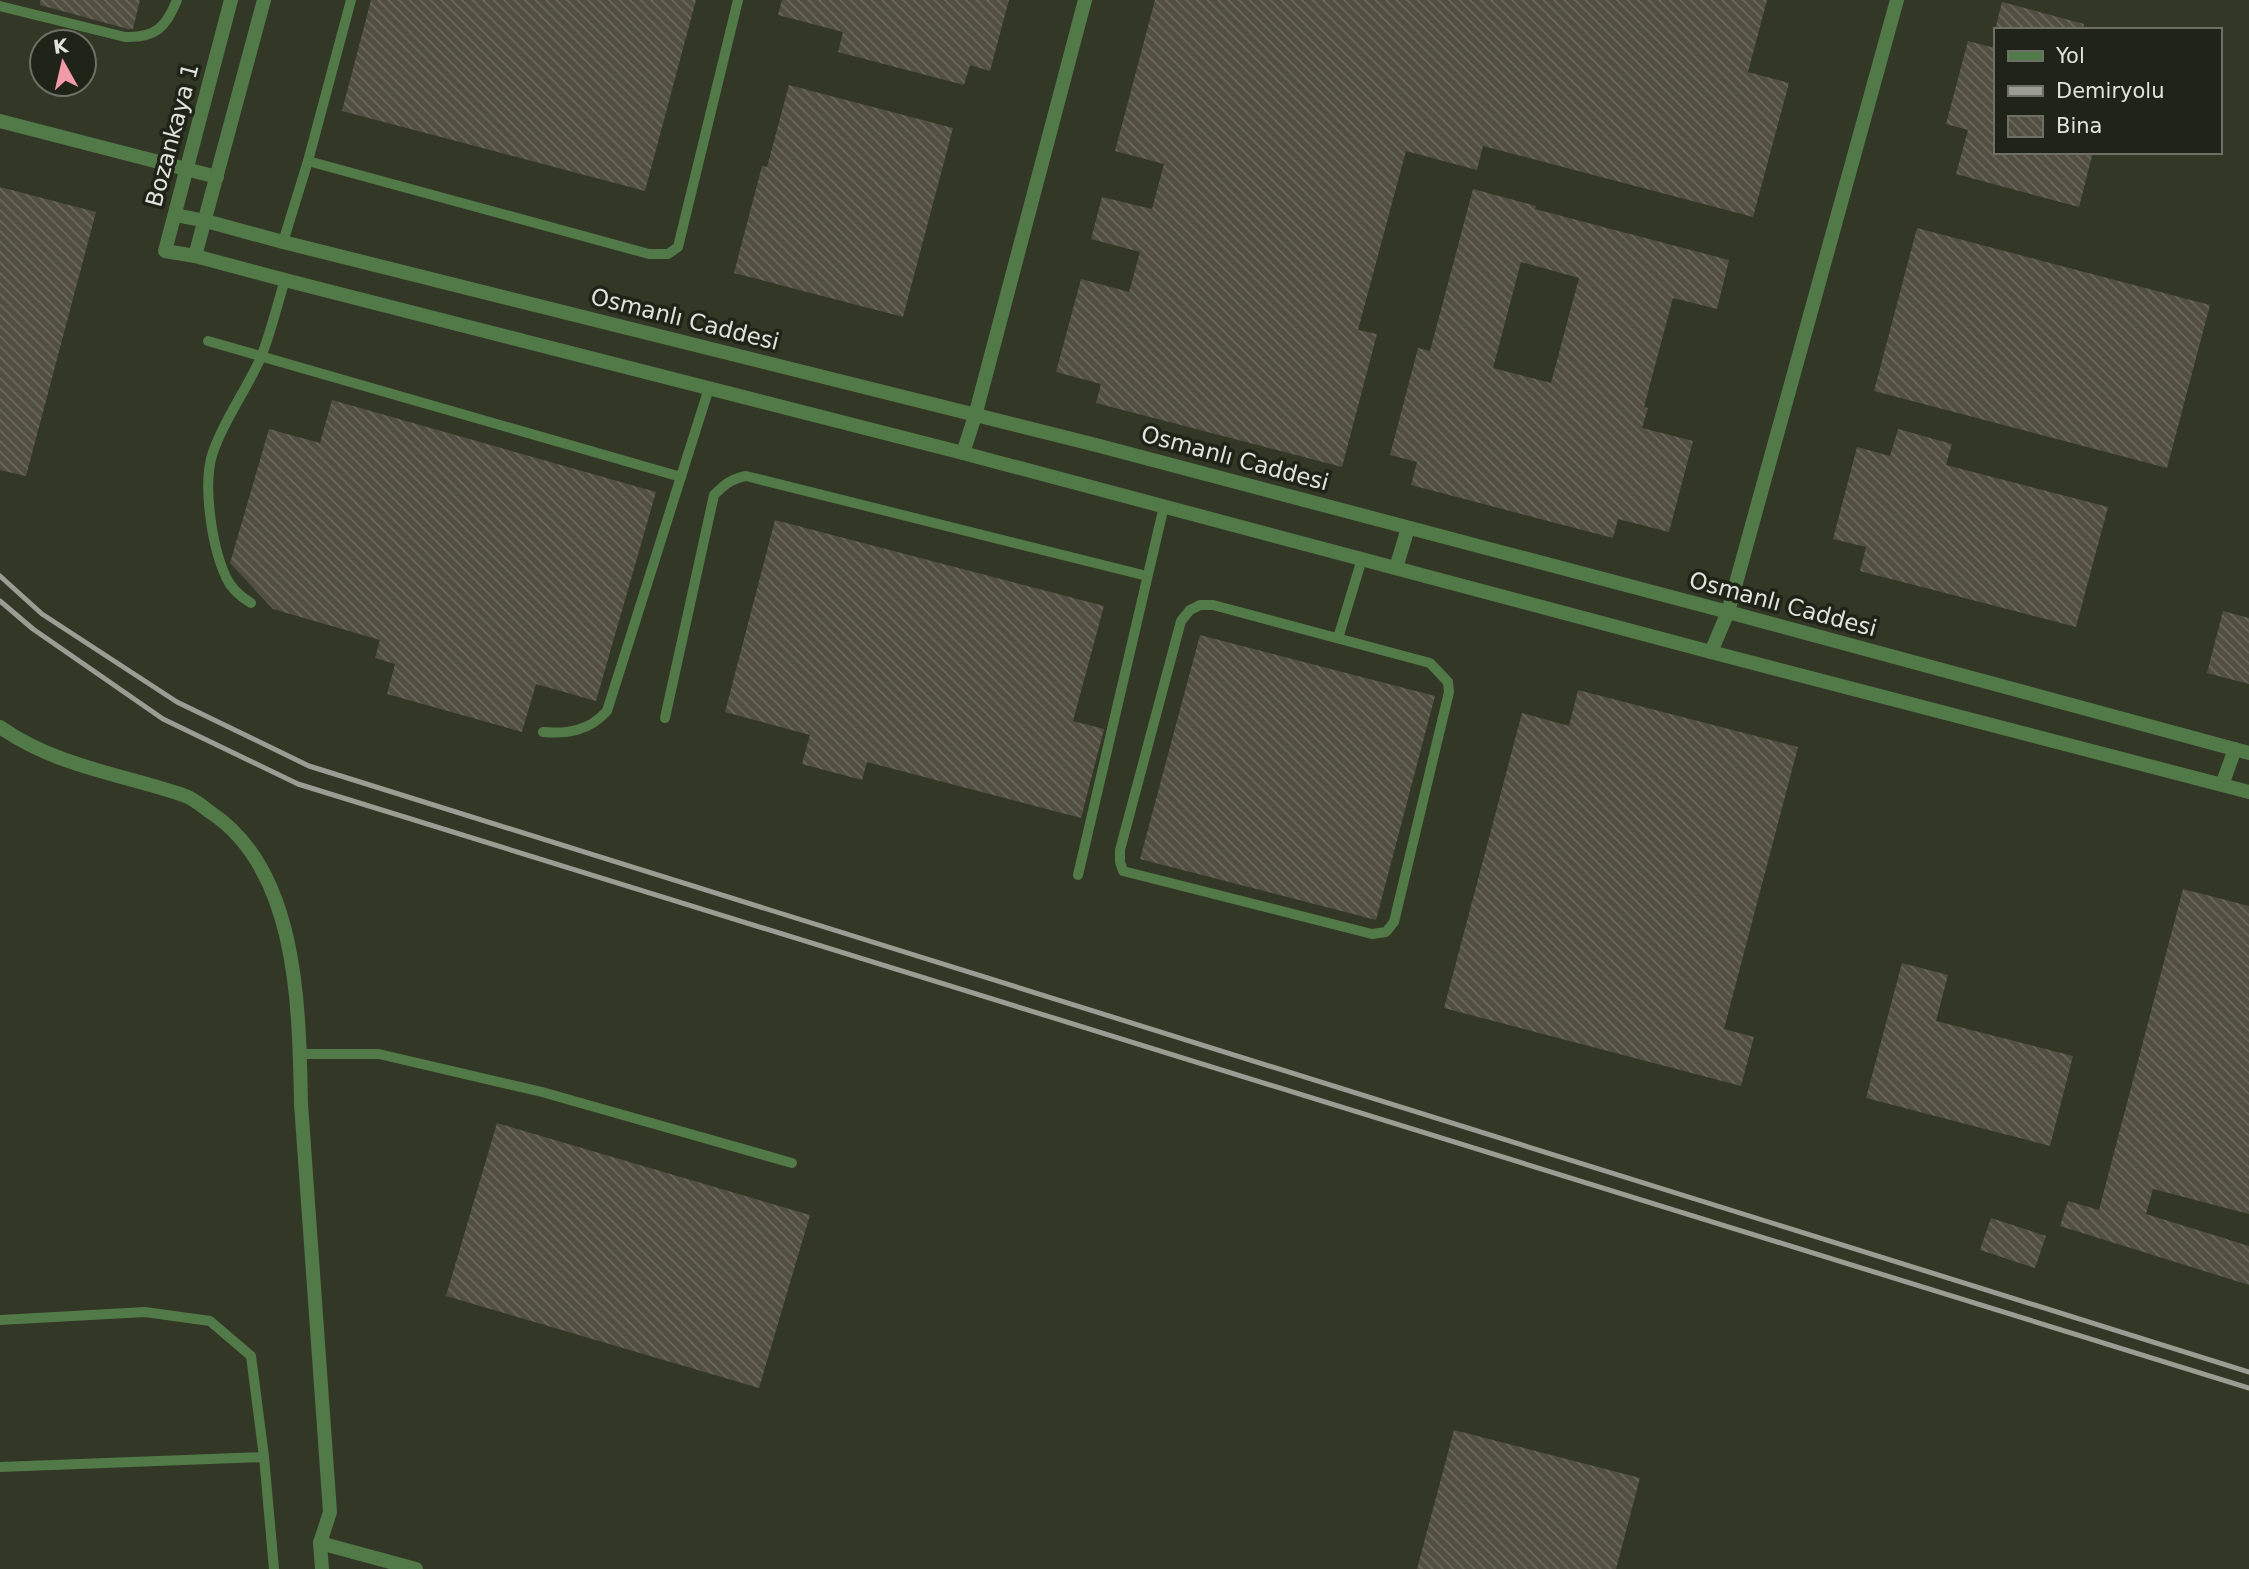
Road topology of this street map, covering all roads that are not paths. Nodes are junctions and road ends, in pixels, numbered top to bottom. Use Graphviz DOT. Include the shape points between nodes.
graph roads {
  1 [pos="177,0"];
  2 [pos="231,0"];
  3 [pos="264,0"];
  4 [pos="351,0"];
  5 [pos="737,0"];
  6 [pos="1085,0"];
  7 [pos="1896,0"];
  8 [pos="0,6"];
  9 [pos="0,121"];
  10 [pos="308,161"];
  11 [pos="186,169"];
  12 [pos="218,177"];
  13 [pos="175,215"];
  14 [pos="206,221"];
  15 [pos="283,242"];
  16 [pos="195,256"];
  17 [pos="285,280"];
  18 [pos="208,341"];
  19 [pos="261,356"];
  20 [pos="709,388"];
  21 [pos="975,415"];
  22 [pos="963,453"];
  23 [pos="681,477"];
  24 [pos="1164,506"];
  25 [pos="1408,528"];
  26 [pos="1362,559"];
  27 [pos="1396,568"];
  28 [pos="1147,576"];
  29 [pos="251,603"];
  30 [pos="1728,612"];
  31 [pos="1338,638"];
  32 [pos="1712,652"];
  33 [pos="665,718"];
  34 [pos="0,727"];
  35 [pos="543,732"];
  36 [pos="2242,751"];
  37 [pos="2222,785"];
  38 [pos="2249,792"];
  39 [pos="1078,875"];
  40 [pos="301,1054"];
  41 [pos="792,1163"];
  42 [pos="0,1320"];
  43 [pos="264,1457"];
  44 [pos="0,1466"];
  45 [pos="320,1543"];
  46 [pos="367,1563"];
  47 [pos="274,1569"];
  48 [pos="322,1569"];
  49 [pos="416,1569"];
  1 -- 8 [label="lane" via="159,30 140,38"];
  2 -- 11 [label="street, Bozankaya 1"];
  3 -- 12 [label="street"];
  4 -- 10 [label="lane"];
  5 -- 10 [label="lane" via="678,247 668,254 649,254"];
  6 -- 21 [label="street"];
  7 -- 30 [label="street"];
  9 -- 11 [label="street"];
  10 -- 15 [label="lane"];
  11 -- 12 [label="street"];
  11 -- 13 [label="street, Bozankaya 1"];
  12 -- 14 [label="street"];
  13 -- 14 [label="street, Osmanlı Caddesi"];
  13 -- 16 [label="street, Bozankaya 1" via="165,251"];
  14 -- 15 [label="street, Osmanlı Caddesi"];
  14 -- 16 [label="street"];
  15 -- 21 [label="street, Osmanlı Caddesi"];
  16 -- 17 [label="street"];
  17 -- 19 [label="lane"];
  17 -- 20 [label="street"];
  18 -- 19 [label="lane"];
  19 -- 23 [label="lane"];
  19 -- 29 [label="lane" via="212,453 209,471 211,525 226,578 239,596"];
  20 -- 22 [label="street"];
  20 -- 23 [label="lane"];
  21 -- 22 [label="street"];
  21 -- 25 [label="street, Osmanlı Caddesi"];
  22 -- 24 [label="street"];
  23 -- 35 [label="lane" via="607,712 578,731"];
  24 -- 26 [label="street"];
  24 -- 28 [label="lane"];
  25 -- 27 [label="street"];
  25 -- 30 [label="street, Osmanlı Caddesi"];
  26 -- 27 [label="street"];
  26 -- 31 [label="lane"];
  27 -- 32 [label="street"];
  28 -- 33 [label="lane" via="736,478 714,495"];
  28 -- 39 [label="lane"];
  30 -- 32 [label="street"];
  30 -- 36 [label="street, Osmanlı Caddesi"];
  31 -- 31 [label="lane" via="1430,663 1448,682 1394,922 1386,932 1372,934 1123,871 1120,850 1181,621 1190,610 1213,605"];
  32 -- 37 [label="street"];
  34 -- 40 [label="street" via="65,761 187,796 223,820 244,842 270,885 283,920"];
  36 -- 37 [label="street"];
  37 -- 38 [label="street"];
  40 -- 41 [label="lane" via="379,1054 542,1092"];
  40 -- 45 [label="street" via="330,1512"];
  42 -- 43 [label="lane" via="145,1312 210,1321 251,1356"];
  43 -- 44 [label="lane"];
  43 -- 47 [label="lane"];
  45 -- 46 [label="street"];
  45 -- 48 [label="street"];
  46 -- 49 [label="street"];
}
